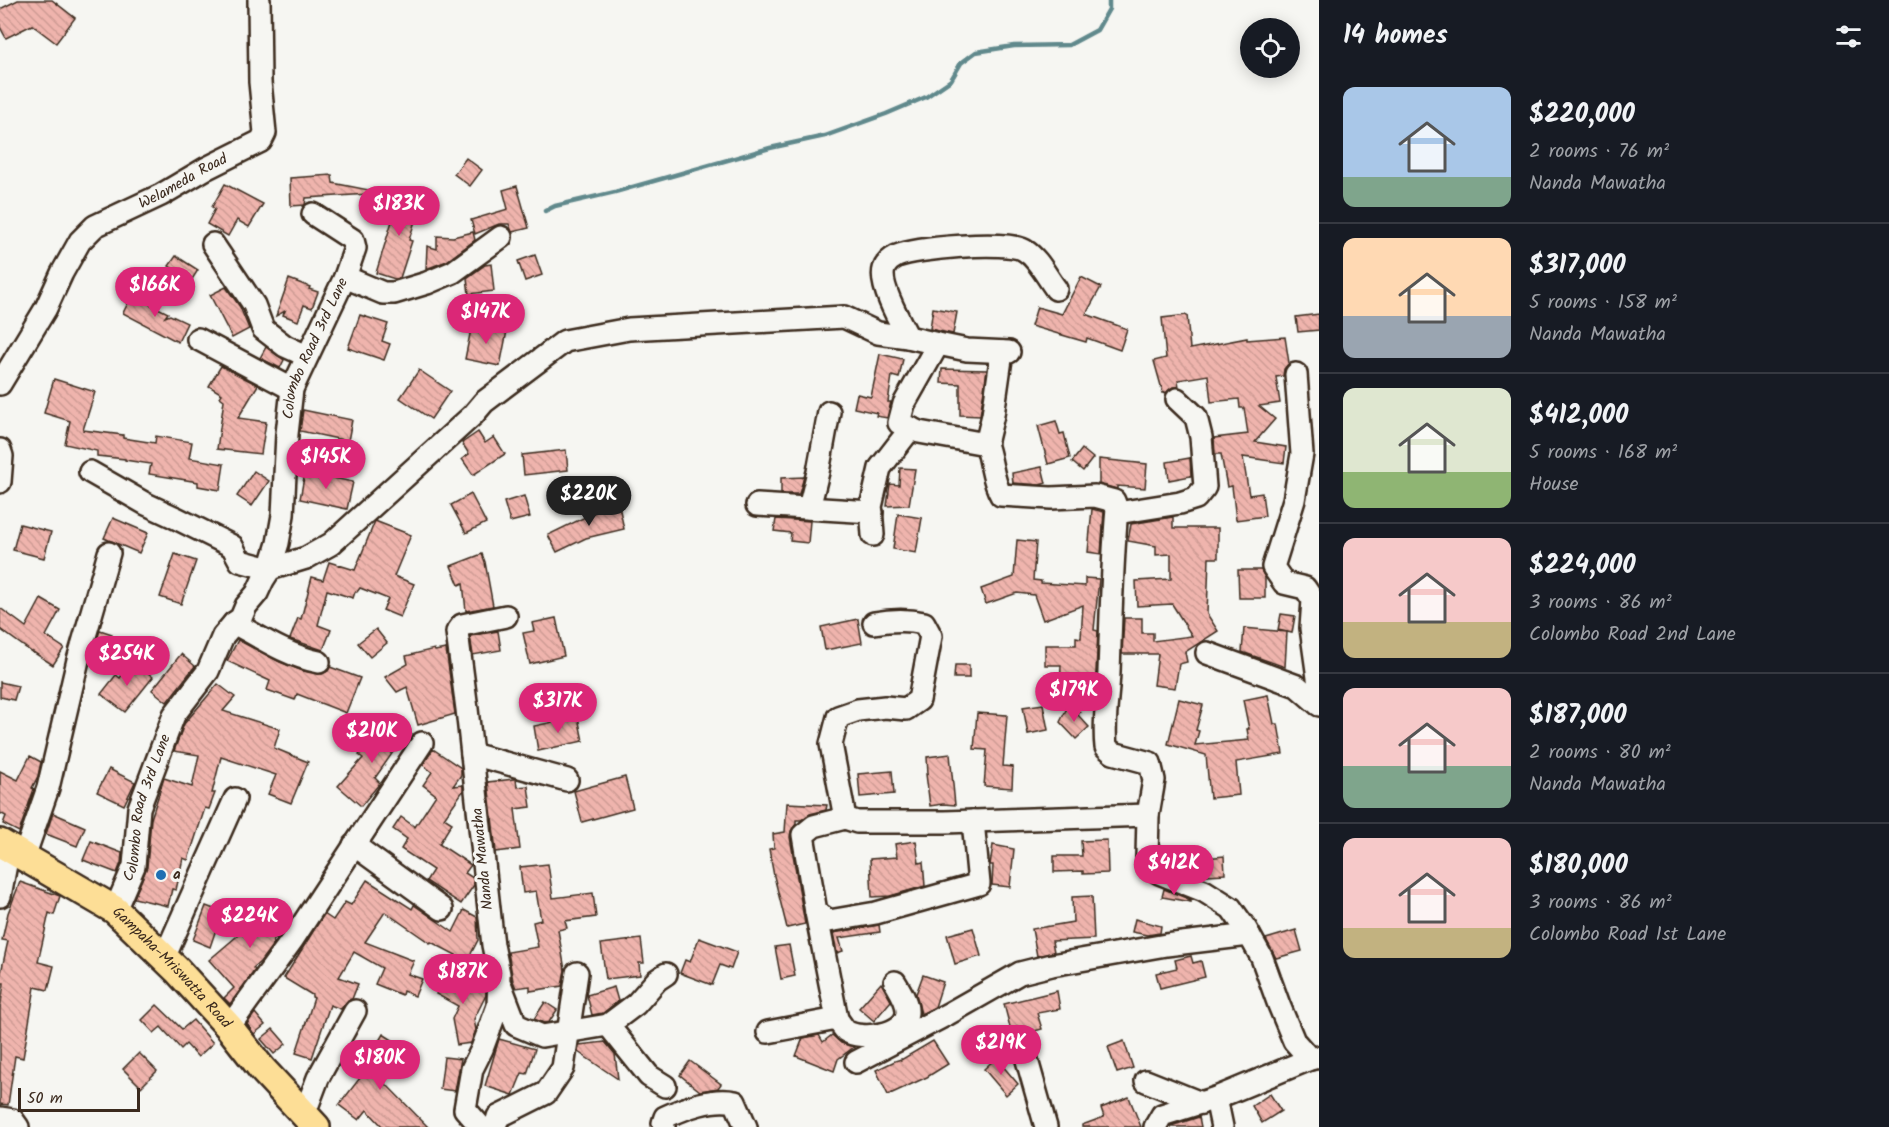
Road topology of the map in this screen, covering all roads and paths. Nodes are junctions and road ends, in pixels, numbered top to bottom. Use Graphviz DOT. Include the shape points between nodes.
graph roads {
  1 [pos="259,0"];
  2 [pos="314,213"];
  3 [pos="501,237"];
  4 [pos="213,244"];
  5 [pos="345,277"];
  6 [pos="1056,288"];
  7 [pos="908,337"];
  8 [pos="198,339"];
  9 [pos="938,344"];
  10 [pos="307,356"];
  11 [pos="1296,374"];
  12 [pos="0,384"];
  13 [pos="292,389"];
  14 [pos="1177,399"];
  15 [pos="829,412"];
  16 [pos="911,428"];
  17 [pos="986,444"];
  18 [pos="0,450"];
  19 [pos="90,472"];
  20 [pos="0,482"];
  21 [pos="757,506"];
  22 [pos="809,508"];
  23 [pos="872,512"];
  24 [pos="1117,513"];
  25 [pos="873,535"];
  26 [pos="108,553"];
  27 [pos="270,569"];
  28 [pos="506,616"];
  29 [pos="874,622"];
  30 [pos="234,623"];
  31 [pos="1315,627"];
  32 [pos="1207,653"];
  33 [pos="319,662"];
  34 [pos="1319,685"];
  35 [pos="1319,705"];
  36 [pos="422,743"];
  37 [pos="472,754"];
  38 [pos="567,780"];
  39 [pos="235,799"];
  40 [pos="1148,815"];
  41 [pos="845,818"];
  42 [pos="973,821"];
  43 [pos="354,844"];
  44 [pos="11,849"];
  45 [pos="0,896"];
  46 [pos="442,909"];
  47 [pos="115,910"];
  48 [pos="816,912"];
  49 [pos="1249,935"];
  50 [pos="164,958"];
  51 [pos="577,973"];
  52 [pos="666,974"];
  53 [pos="499,980"];
  54 [pos="895,982"];
  55 [pos="355,1011"];
  56 [pos="837,1019"];
  57 [pos="608,1025"];
  58 [pos="228,1027"];
  59 [pos="568,1031"];
  60 [pos="768,1032"];
  61 [pos="1021,1039"];
  62 [pos="1315,1058"];
  63 [pos="856,1062"];
  64 [pos="1146,1081"];
  65 [pos="665,1086"];
  66 [pos="1209,1100"];
  67 [pos="0,1118"];
  68 [pos="310,1121"];
  69 [pos="18,1127"];
  70 [pos="481,1127"];
  71 [pos="495,1127"];
  72 [pos="664,1127"];
  73 [pos="746,1127"];
  74 [pos="1046,1127"];
  75 [pos="1155,1127"];
  76 [pos="1222,1127"];
  1 -- 12 [label="street, Welameda Road" via="265,133 261,141 95,226 80,241"];
  2 -- 5 [label="street" via="353,240 355,248"];
  3 -- 5 [label="street, Colombo Road 3rd Lane" via="453,272 394,293 383,293"];
  4 -- 10 [label="street" via="254,305 263,329"];
  5 -- 10 [label="street, Colombo Road 3rd Lane"];
  6 -- 7 [label="street" via="1022,249 982,244 898,256 883,270 885,286"];
  7 -- 9 [label="street"];
  7 -- 27 [label="street" via="878,333 844,317 629,329 565,341 484,402 331,544 306,558"];
  8 -- 13 [label="street"];
  9 -- 16 [label="street" via="904,404 899,423"];
  9 -- 17 [label="street" via="1005,352"];
  10 -- 13 [label="street, Colombo Road 3rd Lane"];
  11 -- 31 [label="street" via="1302,454 1294,500 1273,567 1284,583 1305,588 1313,600"];
  13 -- 27 [label="street, Colombo Road 3rd Lane" via="283,515"];
  14 -- 24 [label="street" via="1196,417 1204,487 1196,498 1180,503"];
  15 -- 22 [label="street"];
  16 -- 17 [label="street"];
  16 -- 23 [label="street" via="880,468"];
  17 -- 24 [label="street" via="1001,495 1095,496 1114,501"];
  18 -- 20 [label="street"];
  19 -- 27 [label="street" via="232,546 240,561"];
  21 -- 22 [label="street"];
  22 -- 23 [label="street"];
  23 -- 25 [label="street"];
  24 -- 40 [label="street" via="1104,729 1106,747 1113,753 1150,763 1155,780"];
  26 -- 44 [label="street" via="48,788"];
  27 -- 30 [label="street, Colombo Road 3rd Lane" via="241,618"];
  28 -- 37 [label="street, Nanda Mawatha" via="462,625 457,632"];
  29 -- 41 [label="street" via="924,623 931,636 919,700 906,709 858,710 838,717 831,744"];
  30 -- 33 [label="street" via="280,648"];
  30 -- 47 [label="street, Colombo Road 3rd Lane" via="223,636 208,671 174,715 139,808 134,866"];
  31 -- 34 [label="street"];
  32 -- 35 [label="street" via="1297,686"];
  36 -- 43 [label="street"];
  37 -- 38 [label="street"];
  37 -- 53 [label="street, Nanda Mawatha"];
  39 -- 50 [label="street"];
  40 -- 42 [label="street"];
  40 -- 49 [label="street" via="1147,857 1159,873 1204,891 1231,908"];
  41 -- 42 [label="street" via="857,822"];
  41 -- 48 [label="street" via="814,826 803,835"];
  42 -- 48 [label="street" via="979,884 876,913 830,921"];
  43 -- 46 [label="street"];
  43 -- 58 [label="street"];
  44 -- 45 [label="street"];
  44 -- 47 [label="main road, Gampaha-Mriswatta Road"];
  47 -- 50 [label="main road, Gampaha-Mriswatta Road"];
  48 -- 56 [label="street"];
  49 -- 62 [label="street" via="1294,1041"];
  49 -- 63 [label="street" via="1166,945 1020,973"];
  50 -- 58 [label="main road, Gampaha-Mriswatta Road"];
  51 -- 59 [label="street"];
  52 -- 57 [label="street"];
  53 -- 59 [label="street" via="516,1024 542,1036"];
  53 -- 70 [label="street, Nanda Mawatha" via="498,1006 472,1070 465,1109"];
  54 -- 56 [label="street" via="908,1011 901,1026 890,1032 861,1035 845,1030"];
  55 -- 68 [label="street" via="318,1078"];
  56 -- 60 [label="street"];
  57 -- 59 [label="street"];
  57 -- 65 [label="street" via="649,1076"];
  58 -- 68 [label="main road, Gampaha-Mriswatta Road"];
  59 -- 71 [label="street" via="563,1068 546,1093 498,1117"];
  61 -- 74 [label="street"];
  62 -- 66 [label="street"];
  64 -- 66 [label="street"];
  66 -- 75 [label="street" via="1162,1115"];
  66 -- 76 [label="street"];
  67 -- 69 [label="street" via="13,1120"];
  72 -- 73 [label="street" via="665,1117 680,1110 728,1101 735,1102"];
}
